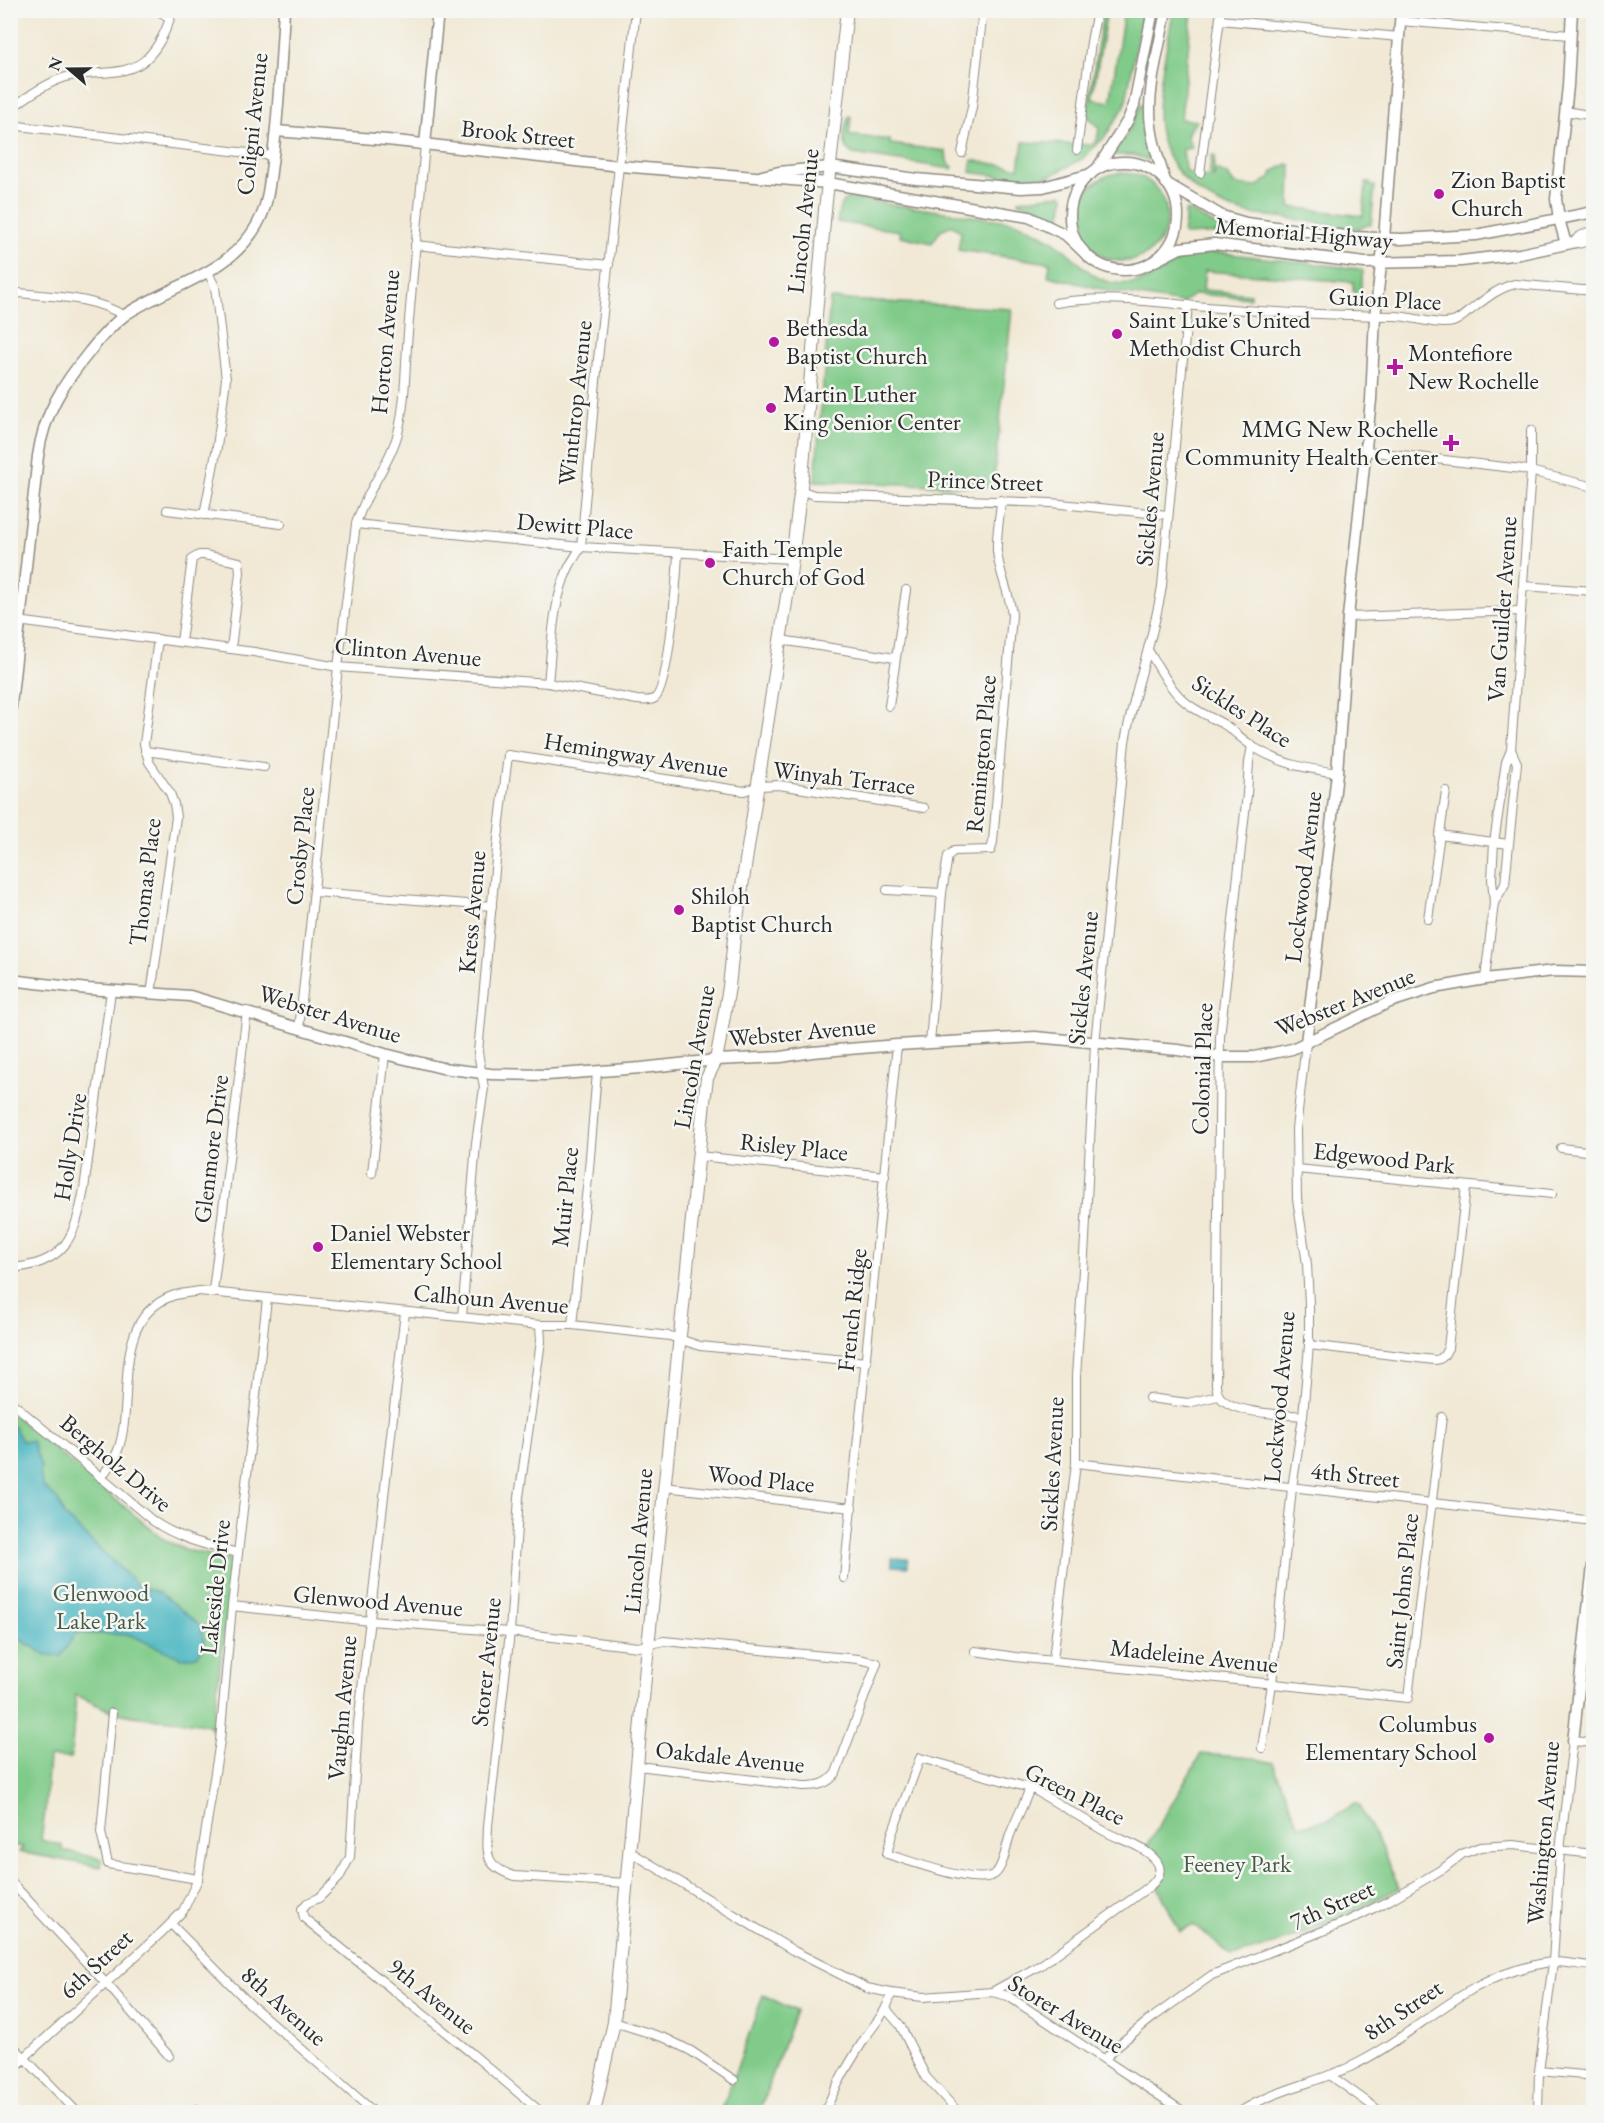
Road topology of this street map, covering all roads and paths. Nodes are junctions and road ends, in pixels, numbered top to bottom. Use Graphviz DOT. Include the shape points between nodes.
graph roads {
  1 [pos="158,10"];
  2 [pos="284,10"];
  3 [pos="438,10"];
  4 [pos="636,10"];
  5 [pos="847,10"];
  6 [pos="983,10"];
  7 [pos="1097,10"];
  8 [pos="1152,10"];
  9 [pos="1166,10"];
  10 [pos="1572,10"];
  11 [pos="172,14"];
  12 [pos="1221,15"];
  13 [pos="1401,16"];
  14 [pos="1570,35"];
  15 [pos="1399,37"];
  16 [pos="10,110"];
  17 [pos="1565,111"];
  18 [pos="1593,116"];
  19 [pos="10,125"];
  20 [pos="276,131"];
  21 [pos="425,145"];
  22 [pos="1077,150"];
  23 [pos="962,153"];
  24 [pos="273,156"];
  25 [pos="621,166"];
  26 [pos="830,167"];
  27 [pos="1093,172"];
  28 [pos="1200,173"];
  29 [pos="756,177"];
  30 [pos="1165,182"];
  31 [pos="828,183"];
  32 [pos="1593,212"];
  33 [pos="1559,219"];
  34 [pos="1583,239"];
  35 [pos="1384,240"];
  36 [pos="415,245"];
  37 [pos="1083,251"];
  38 [pos="1382,261"];
  39 [pos="1149,264"];
  40 [pos="609,265"];
  41 [pos="208,272"];
  42 [pos="1593,291"];
  43 [pos="10,292"];
  44 [pos="1056,303"];
  45 [pos="1188,305"];
  46 [pos="124,316"];
  47 [pos="1375,317"];
  48 [pos="1531,430"];
  49 [pos="1366,451"];
  50 [pos="1531,472"];
  51 [pos="1593,487"];
  52 [pos="800,490"];
  53 [pos="1001,500"];
  54 [pos="167,510"];
  55 [pos="204,514"];
  56 [pos="1168,515"];
  57 [pos="281,524"];
  58 [pos="356,524"];
  59 [pos="581,547"];
  60 [pos="678,553"];
  61 [pos="791,559"];
  62 [pos="1523,586"];
  63 [pos="906,590"];
  64 [pos="1593,591"];
  65 [pos="1521,610"];
  66 [pos="1348,617"];
  67 [pos="16,621"];
  68 [pos="158,639"];
  69 [pos="781,640"];
  70 [pos="181,642"];
  71 [pos="231,649"];
  72 [pos="1148,650"];
  73 [pos="895,658"];
  74 [pos="338,667"];
  75 [pos="548,683"];
  76 [pos="889,706"];
  77 [pos="10,714"];
  78 [pos="1252,746"];
  79 [pos="1511,750"];
  80 [pos="145,751"];
  81 [pos="508,755"];
  82 [pos="264,767"];
  83 [pos="1337,773"];
  84 [pos="759,786"];
  85 [pos="1446,791"];
  86 [pos="924,808"];
  87 [pos="1439,835"];
  88 [pos="1494,842"];
  89 [pos="1509,844"];
  90 [pos="887,890"];
  91 [pos="315,892"];
  92 [pos="942,893"];
  93 [pos="1494,903"];
  94 [pos="492,906"];
  95 [pos="1428,919"];
  96 [pos="1593,972"];
  97 [pos="1485,979"];
  98 [pos="10,980"];
  99 [pos="111,990"];
  100 [pos="152,994"];
  101 [pos="247,1011"];
  102 [pos="299,1029"];
  103 [pos="1306,1043"];
  104 [pos="930,1044"];
  105 [pos="1095,1044"];
  106 [pos="897,1045"];
  107 [pos="385,1054"];
  108 [pos="1220,1056"];
  109 [pos="716,1060"];
  110 [pos="597,1072"];
  111 [pos="480,1073"];
  112 [pos="1561,1148"];
  113 [pos="1593,1152"];
  114 [pos="699,1156"];
  115 [pos="1297,1169"];
  116 [pos="372,1173"];
  117 [pos="885,1176"];
  118 [pos="1467,1186"];
  119 [pos="1552,1194"];
  120 [pos="10,1268"];
  121 [pos="213,1291"];
  122 [pos="267,1299"];
  123 [pos="405,1312"];
  124 [pos="462,1317"];
  125 [pos="540,1324"];
  126 [pos="572,1325"];
  127 [pos="679,1338"];
  128 [pos="1309,1345"];
  129 [pos="867,1362"];
  130 [pos="1218,1395"];
  131 [pos="1149,1398"];
  132 [pos="10,1401"];
  133 [pos="1303,1416"];
  134 [pos="1442,1417"];
  135 [pos="1076,1463"];
  136 [pos="101,1478"];
  137 [pos="664,1487"];
  138 [pos="1292,1488"];
  139 [pos="1431,1503"];
  140 [pos="852,1508"];
  141 [pos="1593,1521"];
  142 [pos="238,1553"];
  143 [pos="1593,1557"];
  144 [pos="844,1578"];
  145 [pos="232,1606"];
  146 [pos="370,1621"];
  147 [pos="510,1632"];
  148 [pos="1590,1633"];
  149 [pos="649,1645"];
  150 [pos="975,1651"];
  151 [pos="1053,1660"];
  152 [pos="877,1663"];
  153 [pos="1272,1684"];
  154 [pos="1408,1698"];
  155 [pos="112,1713"];
  156 [pos="1573,1741"];
  157 [pos="1593,1743"];
  158 [pos="1262,1748"];
  159 [pos="638,1766"];
  160 [pos="1030,1788"];
  161 [pos="1560,1850"];
  162 [pos="629,1851"];
  163 [pos="1593,1854"];
  164 [pos="198,1879"];
  165 [pos="10,1881"];
  166 [pos="627,1883"];
  167 [pos="302,1910"];
  168 [pos="171,1924"];
  169 [pos="1553,1962"];
  170 [pos="1593,1966"];
  171 [pos="106,1983"];
  172 [pos="992,1992"];
  173 [pos="891,1993"];
  174 [pos="886,2009"];
  175 [pos="614,2022"];
  176 [pos="10,2043"];
  177 [pos="170,2056"];
  178 [pos="25,2057"];
  179 [pos="1105,2059"];
  180 [pos="10,2071"];
  181 [pos="1539,2071"];
  182 [pos="1330,2075"];
  183 [pos="1593,2076"];
  184 [pos="734,2080"];
  185 [pos="529,2109"];
  186 [pos="76,2112"];
  187 [pos="374,2112"];
  188 [pos="541,2112"];
  189 [pos="594,2112"];
  190 [pos="825,2112"];
  191 [pos="958,2112"];
  192 [pos="1184,2112"];
  193 [pos="1240,2112"];
  194 [pos="1381,2112"];
  195 [pos="1538,2112"];
  1 -- 11 [label="street"];
  2 -- 20 [label="street, Coligni Avenue"];
  3 -- 21 [label="street, Horton Avenue"];
  4 -- 25 [label="street, Winthrop Avenue"];
  5 -- 26 [label="main road, Lincoln Avenue"];
  6 -- 23 [label="street" via="972,107"];
  7 -- 22 [label="street"];
  8 -- 27 [label="street" via="1134,105"];
  9 -- 30 [label="street" via="1150,115"];
  10 -- 14 [label="street"];
  11 -- 16 [label="street" via="154,50 135,67 66,77 34,91"];
  12 -- 15 [label="street"];
  12 -- 28 [label="street"];
  13 -- 14 [label="street"];
  13 -- 15 [label="street, Lockwood Avenue"];
  14 -- 17 [label="street"];
  15 -- 35 [label="street, Lockwood Avenue"];
  17 -- 18 [label="street"];
  17 -- 33 [label="street" via="1556,199"];
  19 -- 24 [label="street"];
  20 -- 21 [label="street, Brook Street"];
  20 -- 24 [label="street, Coligni Avenue"];
  21 -- 25 [label="street, Brook Street"];
  21 -- 36 [label="street, Horton Avenue"];
  24 -- 41 [label="street, Coligni Avenue" via="261,217 238,250"];
  25 -- 29 [label="street, Brook Street"];
  25 -- 40 [label="street, Winthrop Avenue"];
  26 -- 27 [label="street, Brook Street" via="1021,188 1072,181"];
  26 -- 29 [label="street, Brook Street"];
  26 -- 31 [label="main road, Lincoln Avenue"];
  27 -- 30 [label="street" via="1109,164 1130,163 1146,167"];
  27 -- 37 [label="street" via="1077,190 1070,212 1073,235"];
  29 -- 31 [label="street, Brook Street"];
  30 -- 35 [label="street, Memorial Highway" via="1222,216 1246,223"];
  30 -- 39 [label="street" via="1176,204 1176,228 1165,250"];
  31 -- 37 [label="street, Brook Street" via="1029,217 1066,235"];
  31 -- 52 [label="main road, Lincoln Avenue"];
  32 -- 33 [label="street, Memorial Highway"];
  33 -- 34 [label="street"];
  33 -- 35 [label="street, Memorial Highway" via="1476,235"];
  34 -- 38 [label="street, Memorial Highway" via="1520,254 1461,261"];
  35 -- 38 [label="street, Lockwood Avenue"];
  36 -- 40 [label="street"];
  36 -- 58 [label="street, Horton Avenue" via="400,424"];
  37 -- 39 [label="street" via="1113,269 1128,270"];
  38 -- 39 [label="street, Memorial Highway" via="1214,244 1180,248"];
  38 -- 47 [label="street, Lockwood Avenue"];
  40 -- 59 [label="street, Winthrop Avenue"];
  41 -- 46 [label="street, Coligni Avenue"];
  41 -- 55 [label="street" via="215,287 226,379"];
  42 -- 47 [label="street, Guion Place" via="1515,284 1495,292 1454,321"];
  43 -- 46 [label="street" via="96,303"];
  44 -- 45 [label="street, Guion Place" via="1109,300"];
  45 -- 47 [label="street, Guion Place"];
  45 -- 56 [label="street, Sickles Avenue"];
  46 -- 67 [label="street, Coligni Avenue" via="62,387 45,425"];
  47 -- 49 [label="street, Lockwood Avenue"];
  48 -- 50 [label="street"];
  49 -- 50 [label="street"];
  49 -- 66 [label="street, Lockwood Avenue"];
  50 -- 51 [label="street"];
  50 -- 62 [label="street, Van Guilder Avenue"];
  52 -- 53 [label="street, Prince Street" via="814,495"];
  52 -- 61 [label="main road, Lincoln Avenue"];
  53 -- 56 [label="street, Prince Street"];
  53 -- 92 [label="street, Remington Place" via="997,550 1012,615 993,842 991,850 954,851 948,856"];
  54 -- 55 [label="street"];
  55 -- 57 [label="street"];
  56 -- 72 [label="street, Sickles Avenue" via="1160,597"];
  58 -- 59 [label="street, Dewitt Place"];
  58 -- 74 [label="street, Horton Avenue"];
  59 -- 60 [label="street, Dewitt Place"];
  59 -- 75 [label="street, Winthrop Avenue" via="562,585"];
  60 -- 61 [label="street, Dewitt Place"];
  60 -- 75 [label="street, Clinton Avenue" via="666,669 656,698 637,700"];
  61 -- 69 [label="main road, Lincoln Avenue"];
  62 -- 64 [label="street"];
  62 -- 65 [label="street, Van Guilder Avenue"];
  63 -- 73 [label="street"];
  65 -- 66 [label="street"];
  65 -- 79 [label="street, Van Guilder Avenue"];
  66 -- 83 [label="street, Lockwood Avenue"];
  67 -- 68 [label="street, Clinton Avenue"];
  67 -- 77 [label="street, Coligni Avenue"];
  68 -- 70 [label="street, Clinton Avenue"];
  68 -- 80 [label="street"];
  69 -- 73 [label="street"];
  69 -- 84 [label="main road, Lincoln Avenue"];
  70 -- 71 [label="street, Clinton Avenue"];
  70 -- 71 [label="street" via="192,559 204,555 239,562"];
  71 -- 74 [label="street, Clinton Avenue"];
  72 -- 78 [label="street, Sickles Place" via="1182,699"];
  72 -- 105 [label="street, Sickles Avenue" via="1125,742"];
  73 -- 76 [label="street"];
  74 -- 75 [label="street, Clinton Avenue"];
  74 -- 91 [label="street, Crosby Place"];
  78 -- 83 [label="street, Sickles Place" via="1293,766"];
  78 -- 108 [label="street, Colonial Place"];
  79 -- 88 [label="street, Van Guilder Avenue"];
  79 -- 89 [label="street, Van Guilder Avenue" via="1517,763"];
  80 -- 82 [label="street"];
  80 -- 100 [label="street, Thomas Place" via="170,793 176,817"];
  81 -- 84 [label="street, Hemingway Avenue" via="744,791"];
  81 -- 94 [label="street, Kress Avenue"];
  83 -- 103 [label="street, Lockwood Avenue"];
  84 -- 86 [label="street, Winyah Terrace" via="779,785"];
  84 -- 109 [label="main road, Lincoln Avenue"];
  85 -- 87 [label="street"];
  87 -- 88 [label="street"];
  87 -- 95 [label="street"];
  88 -- 89 [label="street"];
  88 -- 93 [label="street, Van Guilder Avenue"];
  89 -- 93 [label="street, Van Guilder Avenue" via="1505,884"];
  90 -- 92 [label="street"];
  91 -- 94 [label="street"];
  91 -- 102 [label="street, Crosby Place"];
  92 -- 104 [label="street, Remington Place"];
  93 -- 97 [label="street, Van Guilder Avenue"];
  94 -- 111 [label="street, Kress Avenue" via="478,1052"];
  96 -- 97 [label="street, Webster Avenue" via="1554,971"];
  97 -- 103 [label="street, Webster Avenue" via="1434,988 1390,1002"];
  98 -- 99 [label="street, Webster Avenue"];
  99 -- 100 [label="street, Webster Avenue"];
  99 -- 120 [label="street, Holly Drive" via="84,1189 73,1233 54,1257 34,1266"];
  100 -- 101 [label="street, Webster Avenue" via="190,996"];
  101 -- 102 [label="street, Webster Avenue"];
  101 -- 121 [label="street, Glenmore Drive"];
  102 -- 107 [label="street, Webster Avenue"];
  103 -- 108 [label="street, Webster Avenue" via="1254,1057"];
  103 -- 115 [label="street, Lockwood Avenue" via="1297,1119"];
  104 -- 105 [label="street, Webster Avenue" via="1035,1037"];
  104 -- 106 [label="street, Webster Avenue"];
  105 -- 108 [label="street, Webster Avenue"];
  105 -- 135 [label="street, Sickles Avenue" via="1076,1377"];
  106 -- 109 [label="street, Webster Avenue"];
  106 -- 117 [label="street, French Ridge"];
  107 -- 111 [label="street, Webster Avenue"];
  107 -- 116 [label="street"];
  108 -- 130 [label="street, Colonial Place" via="1215,1369"];
  109 -- 110 [label="street, Webster Avenue"];
  109 -- 114 [label="main road, Lincoln Avenue" via="707,1077"];
  110 -- 111 [label="street, Webster Avenue"];
  110 -- 126 [label="street, Muir Place"];
  111 -- 124 [label="street, Kress Avenue" via="484,1088"];
  112 -- 113 [label="street"];
  114 -- 117 [label="street, Risley Place"];
  114 -- 127 [label="main road, Lincoln Avenue"];
  115 -- 118 [label="street, Edgewood Park"];
  115 -- 128 [label="street, Lockwood Avenue" via="1310,1304"];
  117 -- 129 [label="street, French Ridge"];
  118 -- 119 [label="street, Edgewood Park"];
  118 -- 128 [label="street, Edgewood Park" via="1444,1357 1434,1360"];
  121 -- 122 [label="street, Calhoun Avenue"];
  121 -- 136 [label="street, Calhoun Avenue" via="172,1296 144,1317 129,1351 119,1449"];
  122 -- 123 [label="street, Calhoun Avenue"];
  122 -- 142 [label="street, Lakeside Drive"];
  123 -- 124 [label="street, Calhoun Avenue"];
  123 -- 146 [label="street, Vaughn Avenue"];
  124 -- 125 [label="street, Calhoun Avenue"];
  125 -- 126 [label="street, Calhoun Avenue"];
  125 -- 147 [label="street, Storer Avenue" via="519,1497"];
  126 -- 127 [label="street, Calhoun Avenue"];
  127 -- 129 [label="street, Calhoun Avenue" via="700,1346"];
  127 -- 137 [label="main road, Lincoln Avenue"];
  128 -- 133 [label="street, Lockwood Avenue"];
  129 -- 140 [label="street, French Ridge"];
  130 -- 131 [label="street" via="1188,1403"];
  130 -- 133 [label="street" via="1225,1402 1251,1411"];
  132 -- 136 [label="street, Bergholz Drive"];
  133 -- 138 [label="street, Lockwood Avenue"];
  134 -- 139 [label="street, Saint Johns Place"];
  135 -- 138 [label="street, 4th Street"];
  135 -- 151 [label="street, Sickles Avenue"];
  136 -- 142 [label="street, Bergholz Drive" via="166,1530"];
  137 -- 140 [label="street, Wood Place"];
  137 -- 149 [label="main road, Lincoln Avenue"];
  138 -- 139 [label="street, 4th Street"];
  138 -- 153 [label="street, Lockwood Avenue"];
  139 -- 141 [label="street, 4th Street"];
  139 -- 154 [label="street, Saint Johns Place"];
  140 -- 144 [label="street, French Ridge"];
  142 -- 145 [label="street, Lakeside Drive"];
  143 -- 148 [label="street, Washington Avenue"];
  145 -- 146 [label="street, Glenwood Avenue"];
  145 -- 164 [label="street, Lakeside Drive" via="220,1741"];
  146 -- 147 [label="street, Glenwood Avenue"];
  146 -- 167 [label="street, Vaughn Avenue" via="358,1724 350,1857 339,1878"];
  147 -- 149 [label="street, Glenwood Avenue" via="638,1647"];
  147 -- 166 [label="street, Storer Avenue" via="488,1826 489,1860 501,1872 514,1876"];
  148 -- 156 [label="street, Washington Avenue"];
  149 -- 152 [label="street, Glenwood Avenue" via="664,1641"];
  149 -- 159 [label="main road, Lincoln Avenue"];
  150 -- 151 [label="street, Madeleine Avenue"];
  151 -- 153 [label="street, Madeleine Avenue"];
  152 -- 159 [label="street, Oakdale Avenue" via="836,1773 817,1786"];
  153 -- 154 [label="street, Madeleine Avenue"];
  153 -- 158 [label="street, Lockwood Avenue"];
  155 -- 164 [label="street" via="101,1832 108,1864"];
  156 -- 157 [label="street"];
  156 -- 161 [label="street, Washington Avenue"];
  159 -- 162 [label="main road, Lincoln Avenue"];
  160 -- 160 [label="street, Green Place" via="999,1869 988,1877 956,1874 887,1854 920,1758"];
  160 -- 172 [label="street, Green Place" via="1151,1855 1160,1869 1156,1881 1041,1965"];
  161 -- 163 [label="street, 7th Street"];
  161 -- 169 [label="street, Washington Avenue"];
  161 -- 179 [label="street, 7th Street" via="1512,1845 1480,1847 1462,1854 1390,1900 1348,1921 1212,1975 1152,2018"];
  162 -- 166 [label="main road, Lincoln Avenue"];
  162 -- 173 [label="street, Storer Avenue" via="794,1951 867,1988"];
  164 -- 168 [label="street, 6th Street" via="183,1911"];
  165 -- 171 [label="street"];
  166 -- 175 [label="main road, Lincoln Avenue"];
  167 -- 185 [label="street, 9th Avenue" via="304,1918 470,2052"];
  168 -- 171 [label="street, 6th Street"];
  168 -- 187 [label="street, 8th Avenue" via="250,2004"];
  169 -- 170 [label="street, 8th Street"];
  169 -- 181 [label="street, Washington Avenue"];
  169 -- 182 [label="street, 8th Street" via="1483,1983 1455,1998 1393,2044"];
  171 -- 177 [label="street"];
  171 -- 178 [label="street, 6th Street"];
  172 -- 173 [label="street, Storer Avenue" via="923,1997"];
  172 -- 179 [label="street, Storer Avenue" via="1008,1996"];
  173 -- 174 [label="street"];
  174 -- 190 [label="street" via="848,2064"];
  174 -- 191 [label="street" via="900,2025 926,2077"];
  175 -- 184 [label="street" via="691,2051"];
  175 -- 189 [label="main road, Lincoln Avenue"];
  176 -- 178 [label="street"];
  178 -- 180 [label="street, 6th Street"];
  178 -- 186 [label="street"];
  179 -- 192 [label="street, Storer Avenue"];
  181 -- 183 [label="street"];
  181 -- 195 [label="street, Washington Avenue"];
  182 -- 193 [label="street, 8th Street"];
  182 -- 194 [label="street"];
  185 -- 188 [label="street, 9th Avenue"];
}
